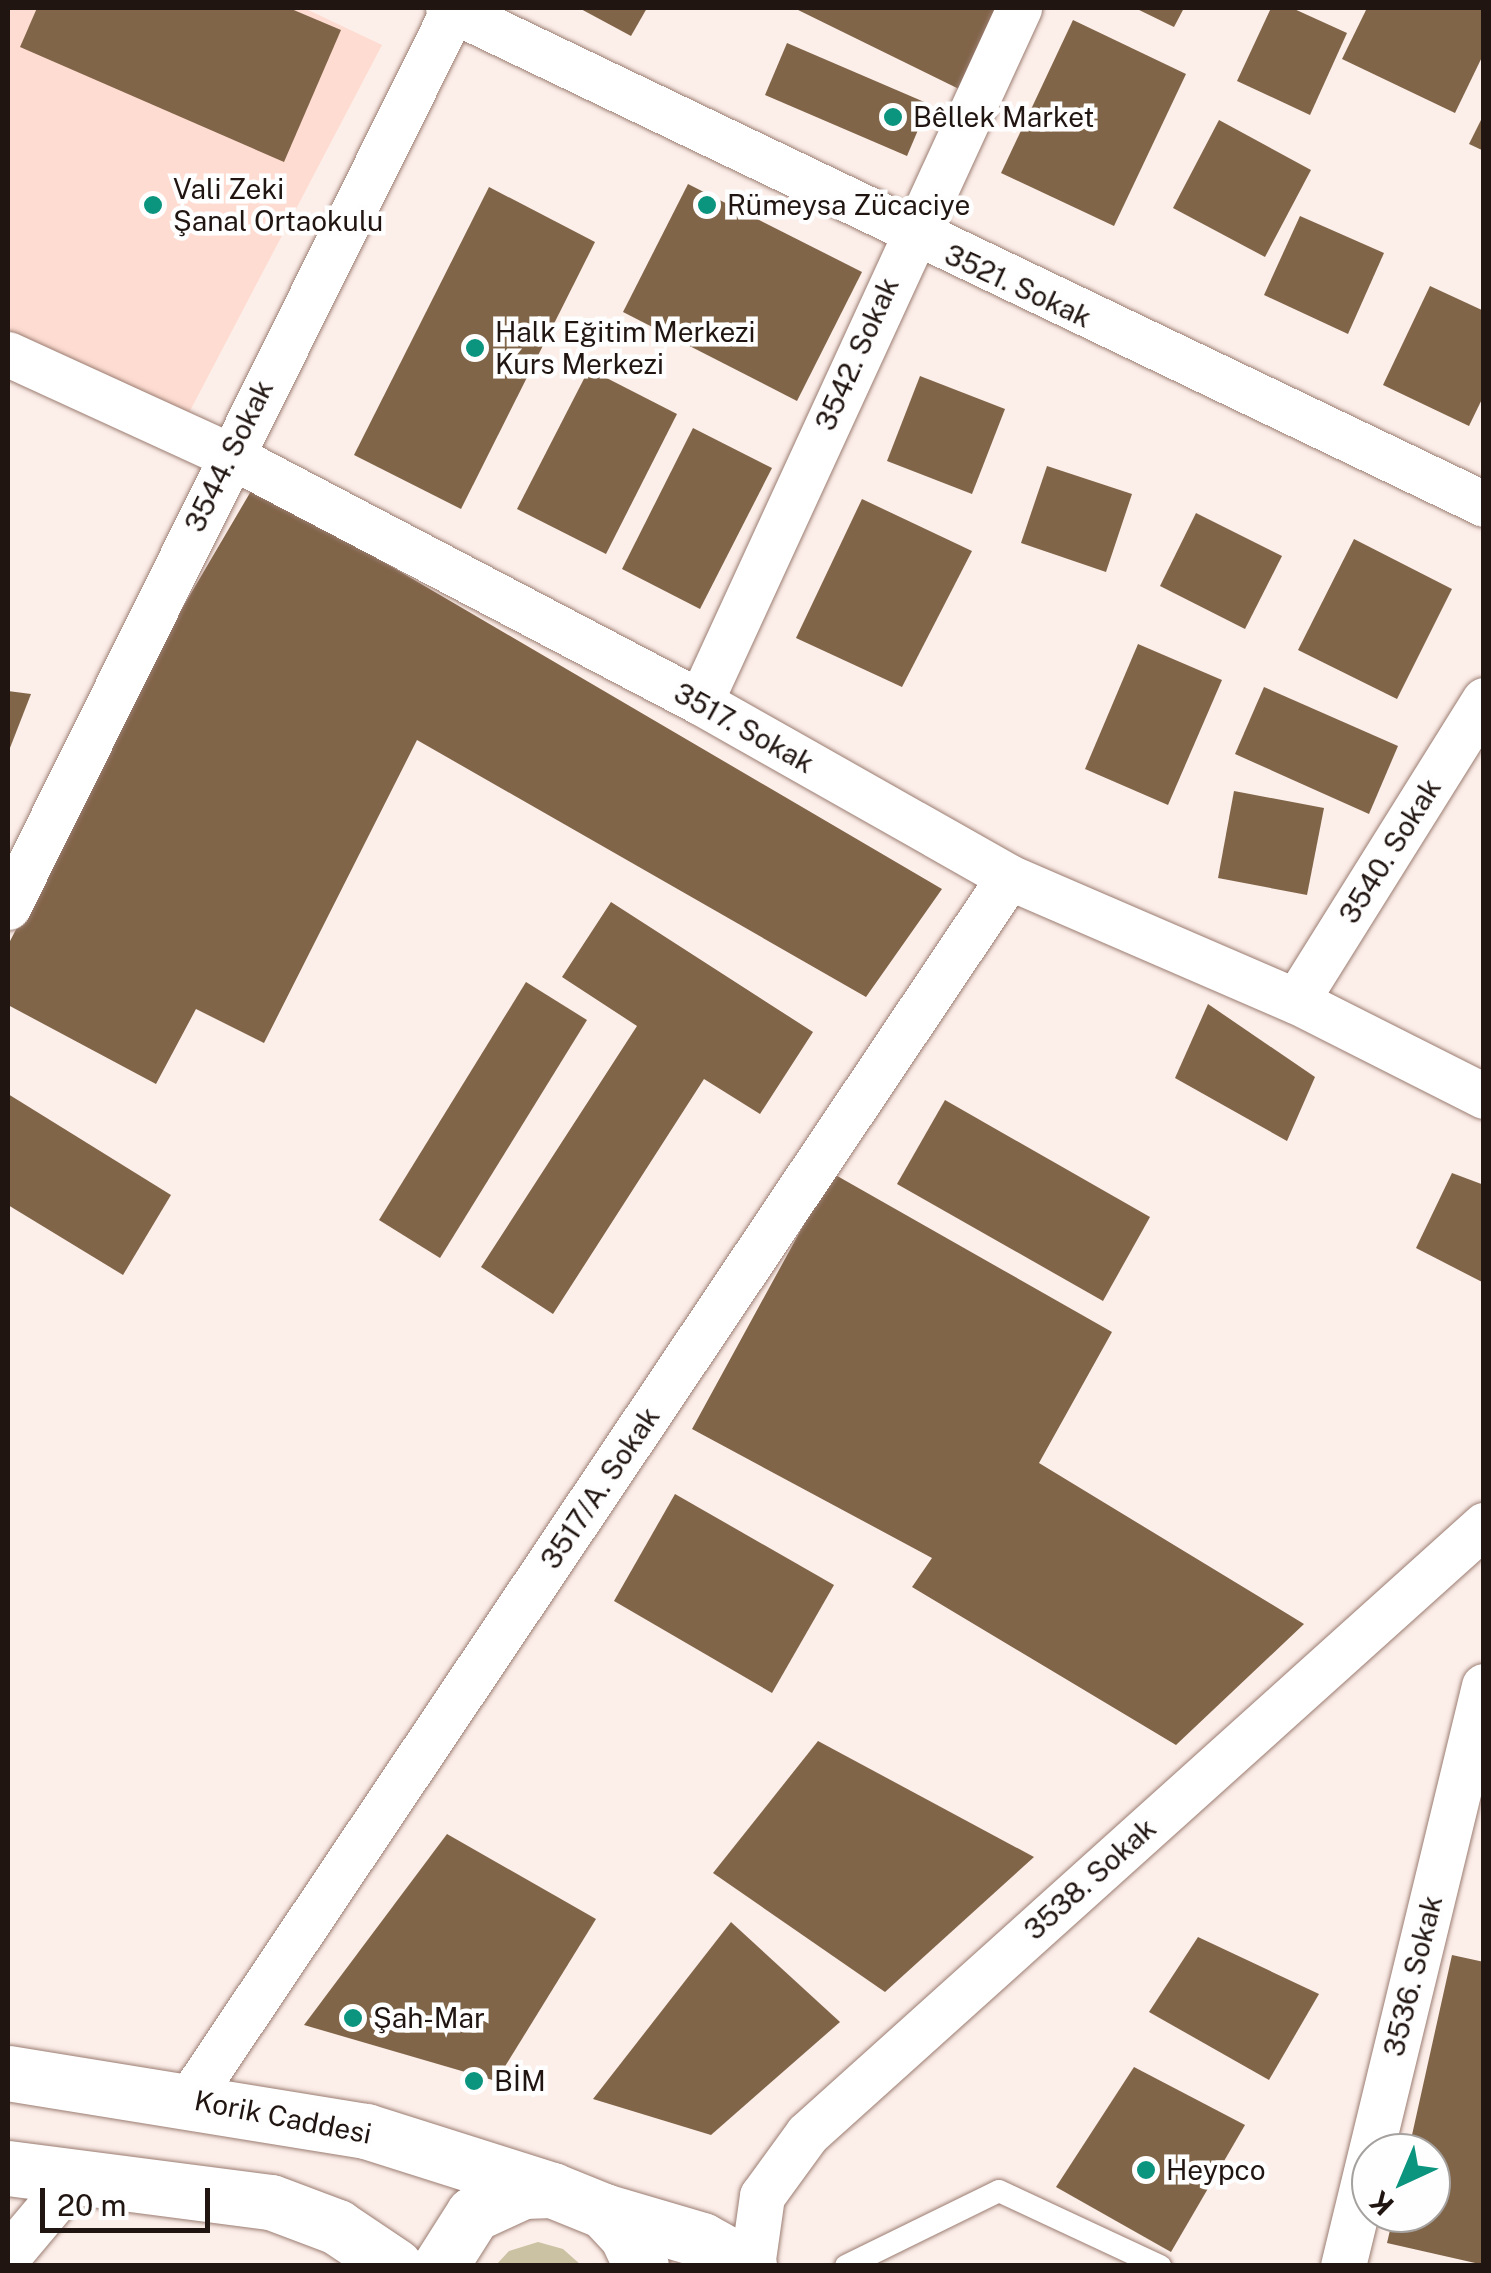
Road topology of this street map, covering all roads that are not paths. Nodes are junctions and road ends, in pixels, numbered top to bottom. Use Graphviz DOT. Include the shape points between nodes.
graph roads {
  1 [pos="452,8"];
  2 [pos="1019,8"];
  3 [pos="911,235"];
  4 [pos="8,354"];
  5 [pos="229,455"];
  6 [pos="1484,504"];
  7 [pos="1484,700"];
  8 [pos="700,702"];
  9 [pos="1009,878"];
  10 [pos="8,907"];
  11 [pos="1296,1001"];
  12 [pos="1484,1096"];
  13 [pos="1484,1524"];
  14 [pos="1484,1686"];
  15 [pos="1467,1822"];
  16 [pos="8,2072"];
  17 [pos="190,2098"];
  18 [pos="8,2168"];
  19 [pos="72,2180"];
  20 [pos="552,2190"];
  21 [pos="604,2211"];
  22 [pos="8,2256"];
  23 [pos="395,2266"];
  24 [pos="440,2266"];
  25 [pos="641,2266"];
  26 [pos="750,2266"];
  27 [pos="846,2266"];
  28 [pos="1160,2266"];
  29 [pos="1343,2266"];
  1 -- 3 [label="street, 3521. Sokak"];
  1 -- 5 [label="street, 3544. Sokak"];
  2 -- 3 [label="street, 3542. Sokak"];
  3 -- 6 [label="street, 3521. Sokak"];
  3 -- 8 [label="street, 3542. Sokak"];
  4 -- 5 [label="street, 3517. Sokak"];
  5 -- 8 [label="street, 3517. Sokak"];
  5 -- 10 [label="street, 3544. Sokak"];
  7 -- 11 [label="street, 3540. Sokak"];
  8 -- 9 [label="street, 3517. Sokak"];
  9 -- 11 [label="street, 3517. Sokak"];
  9 -- 17 [label="street, 3517/A. Sokak"];
  11 -- 12 [label="street, 3517. Sokak"];
  13 -- 26 [label="street, 3538. Sokak" via="807,2134 762,2196"];
  14 -- 15 [label="street, 3536. Sokak"];
  15 -- 29 [label="street, 3536. Sokak"];
  16 -- 17 [label="main road, Korik Caddesi"];
  17 -- 20 [label="main road, Korik Caddesi" via="366,2132"];
  18 -- 19 [label="main road"];
  19 -- 22 [label="street"];
  19 -- 23 [label="main road" via="271,2202 338,2227"];
  20 -- 21 [label="main road, Korik Caddesi"];
  20 -- 24 [label="main road" via="510,2195 472,2214"];
  21 -- 25 [label="main road"];
  21 -- 26 [label="main road, Korik Caddesi" via="702,2240"];
  27 -- 28 [label="lane" via="999,2191"];
}
